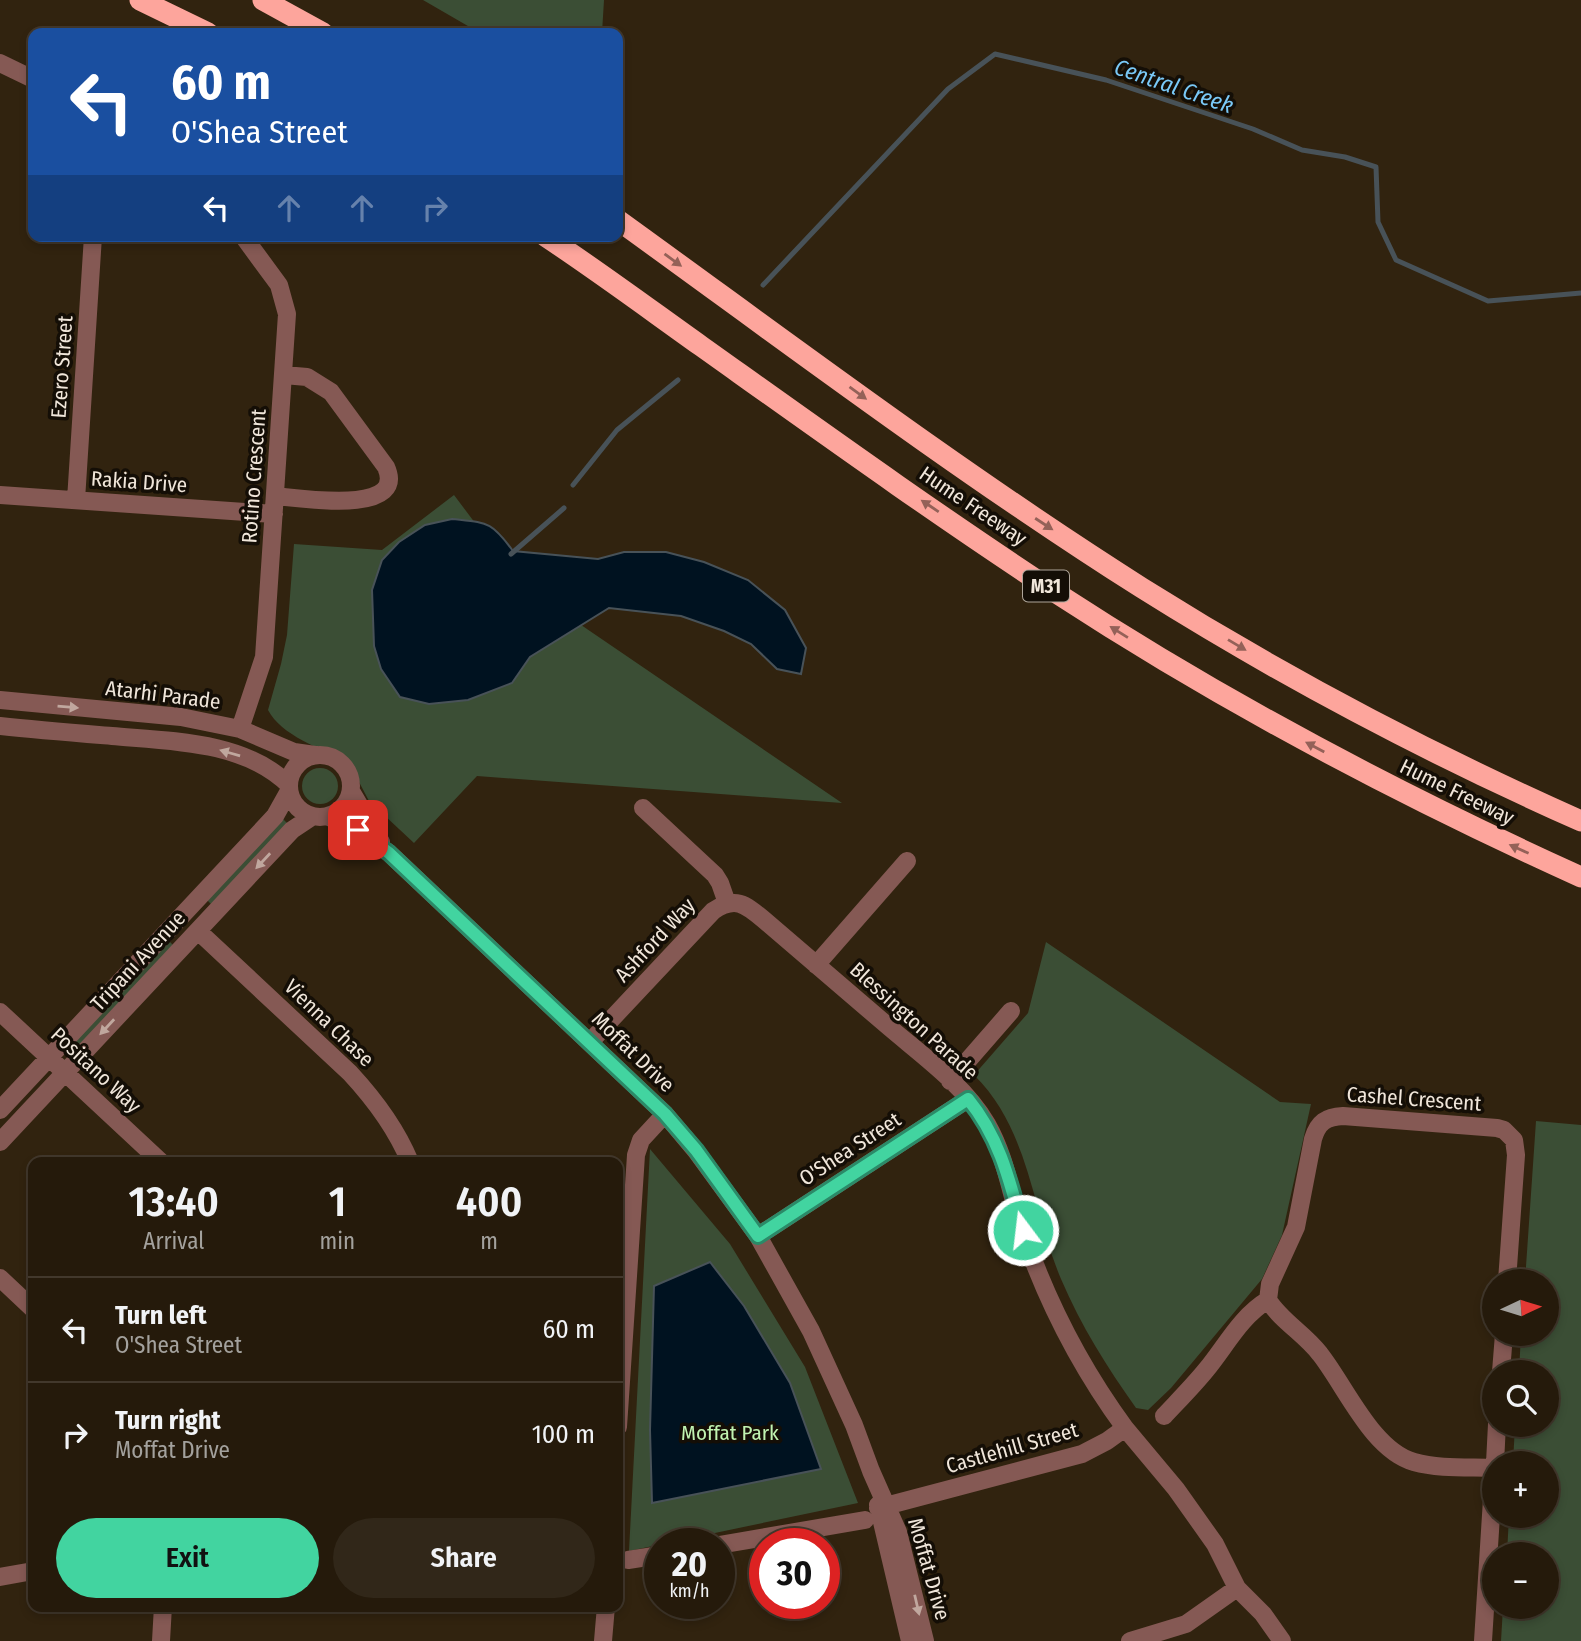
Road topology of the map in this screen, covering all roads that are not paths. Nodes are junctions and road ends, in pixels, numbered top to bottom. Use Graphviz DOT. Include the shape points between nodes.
graph roads {
  1 [pos="140,0"];
  2 [pos="263,0"];
  3 [pos="198,28"];
  4 [pos="314,28"];
  5 [pos="0,63"];
  6 [pos="28,77"];
  7 [pos="623,224"];
  8 [pos="93,242"];
  9 [pos="247,242"];
  10 [pos="553,242"];
  11 [pos="284,375"];
  12 [pos="0,495"];
  13 [pos="76,500"];
  14 [pos="275,505"];
  15 [pos="0,700"];
  16 [pos="0,726"];
  17 [pos="240,729"];
  18 [pos="315,755"];
  19 [pos="289,788"];
  20 [pos="351,791"];
  21 [pos="643,808"];
  22 [pos="320,816"];
  23 [pos="1581,821"];
  24 [pos="389,853"];
  25 [pos="907,861"];
  26 [pos="1581,877"];
  27 [pos="727,903"];
  28 [pos="198,931"];
  29 [pos="816,965"];
  30 [pos="1011,1011"];
  31 [pos="0,1012"];
  32 [pos="590,1042"];
  33 [pos="50,1058"];
  34 [pos="65,1072"];
  35 [pos="950,1081"];
  36 [pos="968,1099"];
  37 [pos="0,1110"];
  38 [pos="665,1114"];
  39 [pos="0,1142"];
  40 [pos="156,1157"];
  41 [pos="407,1157"];
  42 [pos="758,1236"];
  43 [pos="1508,1269"];
  44 [pos="0,1278"];
  45 [pos="1268,1300"];
  46 [pos="28,1304"];
  47 [pos="623,1351"];
  48 [pos="1164,1416"];
  49 [pos="1125,1428"];
  50 [pos="1482,1466"];
  51 [pos="877,1511"];
  52 [pos="1491,1528"];
  53 [pos="735,1542"];
  54 [pos="644,1558"];
  55 [pos="628,1560"];
  56 [pos="28,1572"];
  57 [pos="5,1579"];
  58 [pos="1237,1588"];
  59 [pos="163,1612"];
  60 [pos="605,1612"];
  61 [pos="161,1641"];
  62 [pos="603,1641"];
  63 [pos="910,1641"];
  64 [pos="925,1641"];
  65 [pos="1130,1641"];
  66 [pos="1282,1641"];
  67 [pos="1483,1641"];
  1 -- 3 [label="highway"];
  2 -- 4 [label="highway"];
  5 -- 6 [label="street"];
  7 -- 23 [label="highway, Hume Freeway / M31, one-way" via="1003,497 1143,588 1260,659 1386,727"];
  8 -- 13 [label="street, Ezero Street"];
  9 -- 11 [label="street, Rotino Crescent" via="283,293 287,314"];
  26 -- 10 [label="highway, Hume Freeway / M31, one-way" via="1390,787 1169,664 875,469"];
  11 -- 14 [label="street, Rotino Crescent"];
  11 -- 14 [label="street, Rakia Drive" via="307,377 331,392 386,467 390,481 379,496"];
  12 -- 13 [label="street, Rakia Drive"];
  13 -- 14 [label="street, Rakia Drive"];
  14 -- 17 [label="street, Rotino Crescent" via="264,657"];
  15 -- 17 [label="street, Atarhi Parade, one-way" via="181,717"];
  19 -- 16 [label="street, one-way" via="277,773 255,761 214,748"];
  17 -- 18 [label="street, Atarhi Parade"];
  18 -- 19 [label="street" via="296,765"];
  18 -- 20 [label="street" via="342,764"];
  19 -- 22 [label="street" via="297,807"];
  19 -- 33 [label="street, Tripani Avenue" via="275,816"];
  20 -- 22 [label="street" via="343,807"];
  20 -- 24 [label="street, Moffat Drive"];
  21 -- 27 [label="street" via="715,875"];
  22 -- 24 [label="street, Moffat Drive" via="358,830"];
  22 -- 28 [label="street, Tripani Avenue, one-way" via="292,830"];
  24 -- 32 [label="street, Moffat Drive"];
  25 -- 29 [label="street"];
  27 -- 29 [label="street, Blessington Parade" via="749,908"];
  27 -- 32 [label="street, Ashford Way" via="713,911"];
  28 -- 34 [label="street, Tripani Avenue, one-way"];
  28 -- 41 [label="street, Vienna Chase" via="363,1087 387,1118"];
  29 -- 35 [label="street, Blessington Parade"];
  30 -- 35 [label="street"];
  31 -- 33 [label="street, Positano Way"];
  32 -- 38 [label="street, Moffat Drive"];
  33 -- 34 [label="street, Positano Way"];
  33 -- 37 [label="street, Tripani Avenue"];
  34 -- 39 [label="street, Tripani Avenue"];
  34 -- 40 [label="street, Positano Way"];
  35 -- 36 [label="street, Blessington Parade"];
  36 -- 42 [label="street, O'Shea Street"];
  36 -- 49 [label="street, Blessington Parade" via="997,1144 1054,1312"];
  38 -- 42 [label="street, Moffat Drive"];
  38 -- 47 [label="street" via="641,1139 636,1155"];
  42 -- 51 [label="street, Moffat Drive" via="835,1380 871,1471"];
  43 -- 45 [label="street, Cashel Crescent" via="1516,1155 1510,1135 1497,1128 1336,1116 1316,1128 1296,1227 1270,1284"];
  44 -- 46 [label="street"];
  45 -- 48 [label="street" via="1241,1321 1206,1370"];
  45 -- 50 [label="street" via="1315,1347 1378,1438 1399,1456 1425,1464"];
  49 -- 51 [label="street, Castlehill Street" via="1082,1454"];
  49 -- 58 [label="street" via="1202,1525 1226,1560"];
  51 -- 53 [label="street, Castlehill Street"];
  51 -- 63 [label="street, Moffat Drive"];
  51 -- 64 [label="street, Moffat Drive, one-way" via="906,1555"];
  52 -- 67 [label="street"];
  54 -- 55 [label="street"];
  56 -- 57 [label="street"];
  58 -- 65 [label="street" via="1186,1624"];
  58 -- 66 [label="street"];
  59 -- 61 [label="street"];
  60 -- 62 [label="street"];
}
